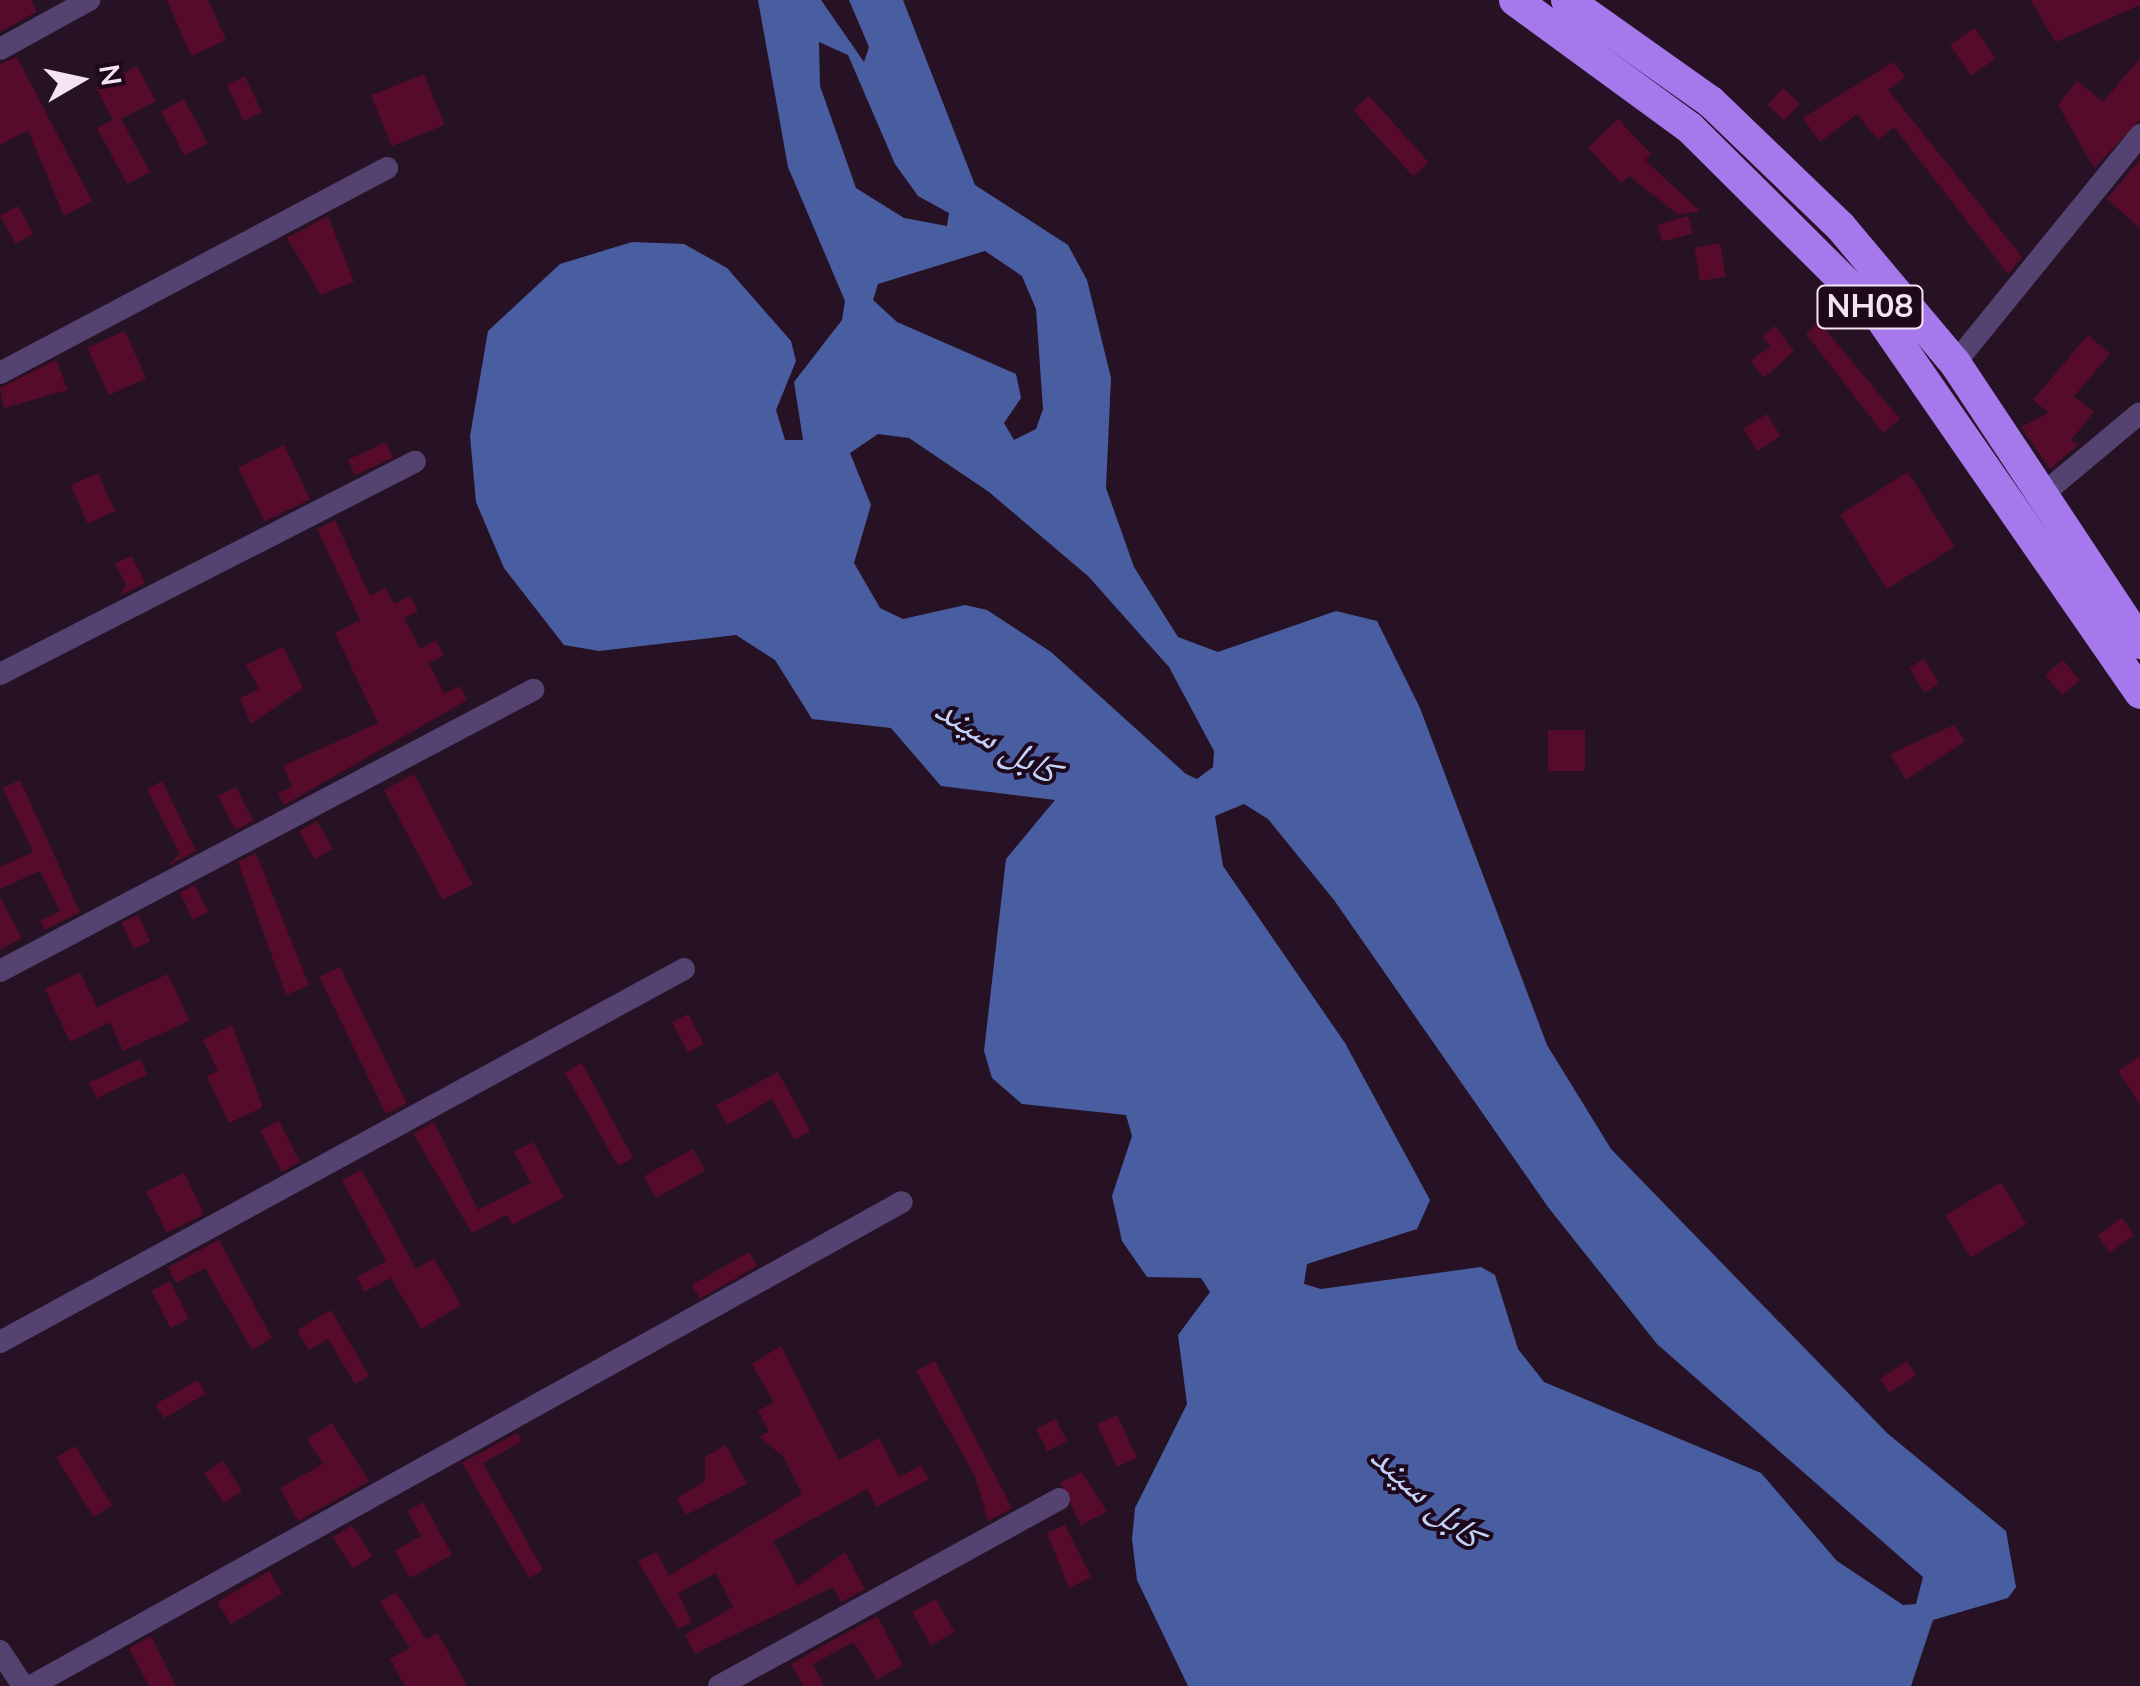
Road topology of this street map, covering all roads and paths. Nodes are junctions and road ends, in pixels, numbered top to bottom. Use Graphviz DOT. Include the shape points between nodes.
graph roads {
  1 [pos="89,0"];
  2 [pos="1514,0"];
  3 [pos="1567,0"];
  4 [pos="0,49"];
  5 [pos="1711,102"];
  6 [pos="1690,128"];
  7 [pos="2140,136"];
  8 [pos="388,168"];
  9 [pos="1955,363"];
  10 [pos="0,373"];
  11 [pos="2140,413"];
  12 [pos="415,462"];
  13 [pos="2043,494"];
  14 [pos="2140,643"];
  15 [pos="0,674"];
  16 [pos="533,690"];
  17 [pos="2140,693"];
  18 [pos="684,969"];
  19 [pos="0,971"];
  20 [pos="902,1202"];
  21 [pos="0,1342"];
  22 [pos="1059,1499"];
  23 [pos="0,1651"];
  24 [pos="23,1686"];
  25 [pos="31,1686"];
  26 [pos="719,1686"];
  1 -- 4 [label="street"];
  2 -- 6 [label="highway, NH08"];
  3 -- 5 [label="highway, NH08"];
  5 -- 6 [label="highway"];
  5 -- 9 [label="highway, NH08" via="1840,226"];
  6 -- 17 [label="highway, NH08" via="1792,224 1913,358"];
  7 -- 9 [label="street"];
  8 -- 10 [label="street"];
  9 -- 13 [label="highway, NH08"];
  11 -- 13 [label="street"];
  12 -- 15 [label="street"];
  13 -- 14 [label="highway, NH08"];
  16 -- 19 [label="street"];
  18 -- 21 [label="street"];
  20 -- 25 [label="street"];
  22 -- 26 [label="street"];
  23 -- 24 [label="street"];
}
